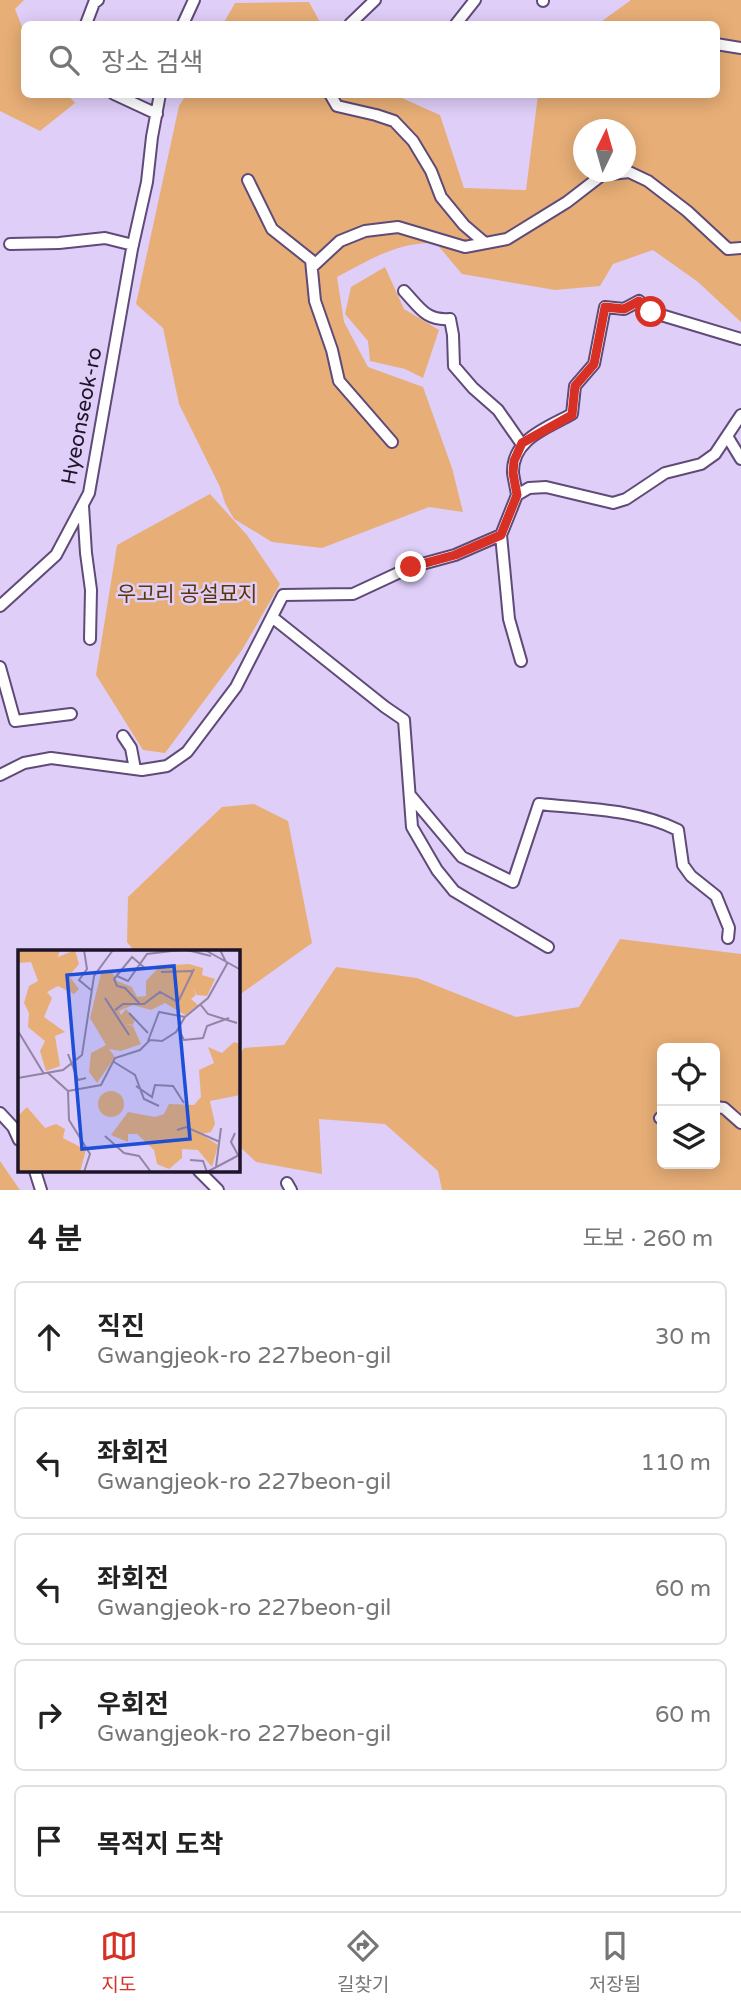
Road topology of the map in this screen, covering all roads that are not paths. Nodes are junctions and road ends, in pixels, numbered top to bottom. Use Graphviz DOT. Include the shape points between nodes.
graph roads {
  1 [pos="98,0"];
  2 [pos="194,0"];
  3 [pos="374,0"];
  4 [pos="475,0"];
  5 [pos="87,21"];
  6 [pos="184,21"];
  7 [pos="353,21"];
  8 [pos="458,21"];
  9 [pos="720,45"];
  10 [pos="741,48"];
  11 [pos="123,98"];
  12 [pos="159,98"];
  13 [pos="332,98"];
  14 [pos="157,114"];
  15 [pos="248,180"];
  16 [pos="485,243"];
  17 [pos="10,244"];
  18 [pos="133,245"];
  19 [pos="741,248"];
  20 [pos="312,267"];
  21 [pos="404,291"];
  22 [pos="741,339"];
  23 [pos="741,415"];
  24 [pos="726,436"];
  25 [pos="392,442"];
  26 [pos="522,443"];
  27 [pos="741,458"];
  28 [pos="517,495"];
  29 [pos="83,503"];
  30 [pos="501,535"];
  31 [pos="0,606"];
  32 [pos="272,617"];
  33 [pos="90,639"];
  34 [pos="521,661"];
  35 [pos="0,667"];
  36 [pos="71,714"];
  37 [pos="123,736"];
  38 [pos="135,769"];
  39 [pos="0,775"];
  40 [pos="410,795"];
  41 [pos="728,939"];
  42 [pos="548,947"];
  43 [pos="720,1108"];
  44 [pos="0,1113"];
  45 [pos="741,1123"];
  46 [pos="18,1138"];
  47 [pos="36,1172"];
  48 [pos="200,1172"];
  49 [pos="41,1190"];
  50 [pos="218,1190"];
  1 -- 5 [label="street"];
  2 -- 6 [label="street"];
  3 -- 7 [label="street"];
  4 -- 8 [label="street"];
  9 -- 10 [label="street"];
  11 -- 14 [label="street"];
  12 -- 14 [label="street, Hyeonseok-ro"];
  13 -- 16 [label="street" via="337,106 394,121 413,141 441,197"];
  14 -- 18 [label="street, Hyeonseok-ro"];
  15 -- 20 [label="street" via="272,229 311,260"];
  16 -- 19 [label="street" via="508,239 602,175 629,172 648,181 728,249"];
  16 -- 20 [label="street" via="466,247 398,227 365,231 340,242"];
  17 -- 18 [label="street" via="105,238"];
  18 -- 29 [label="street, Hyeonseok-ro" via="89,493"];
  20 -- 25 [label="street" via="315,301 339,381"];
  21 -- 26 [label="street" via="428,316 450,319 454,366 498,410"];
  22 -- 26 [label="street" via="651,312 639,301 624,309 605,307 594,364 575,386 572,415"];
  23 -- 24 [label="street"];
  24 -- 27 [label="street"];
  24 -- 28 [label="street" via="715,454 701,464 665,473 613,503 546,487 529,488"];
  26 -- 28 [label="street" via="514,461"];
  28 -- 30 [label="street"];
  29 -- 31 [label="street, Hyeonseok-ro" via="57,555"];
  29 -- 33 [label="street" via="91,590"];
  30 -- 32 [label="street" via="411,567 353,594 283,595"];
  30 -- 34 [label="street" via="509,619"];
  32 -- 38 [label="street" via="236,688 187,752 167,766"];
  32 -- 40 [label="street" via="404,720"];
  35 -- 36 [label="street" via="15,721"];
  37 -- 38 [label="street"];
  38 -- 39 [label="street" via="51,758 24,763"];
  40 -- 41 [label="street" via="462,857 513,882 539,804 660,821 678,830 683,865 716,896 729,928"];
  40 -- 42 [label="street" via="412,827 454,891"];
  43 -- 45 [label="street"];
  44 -- 46 [label="street"];
  47 -- 49 [label="street"];
  48 -- 50 [label="street"];
}
